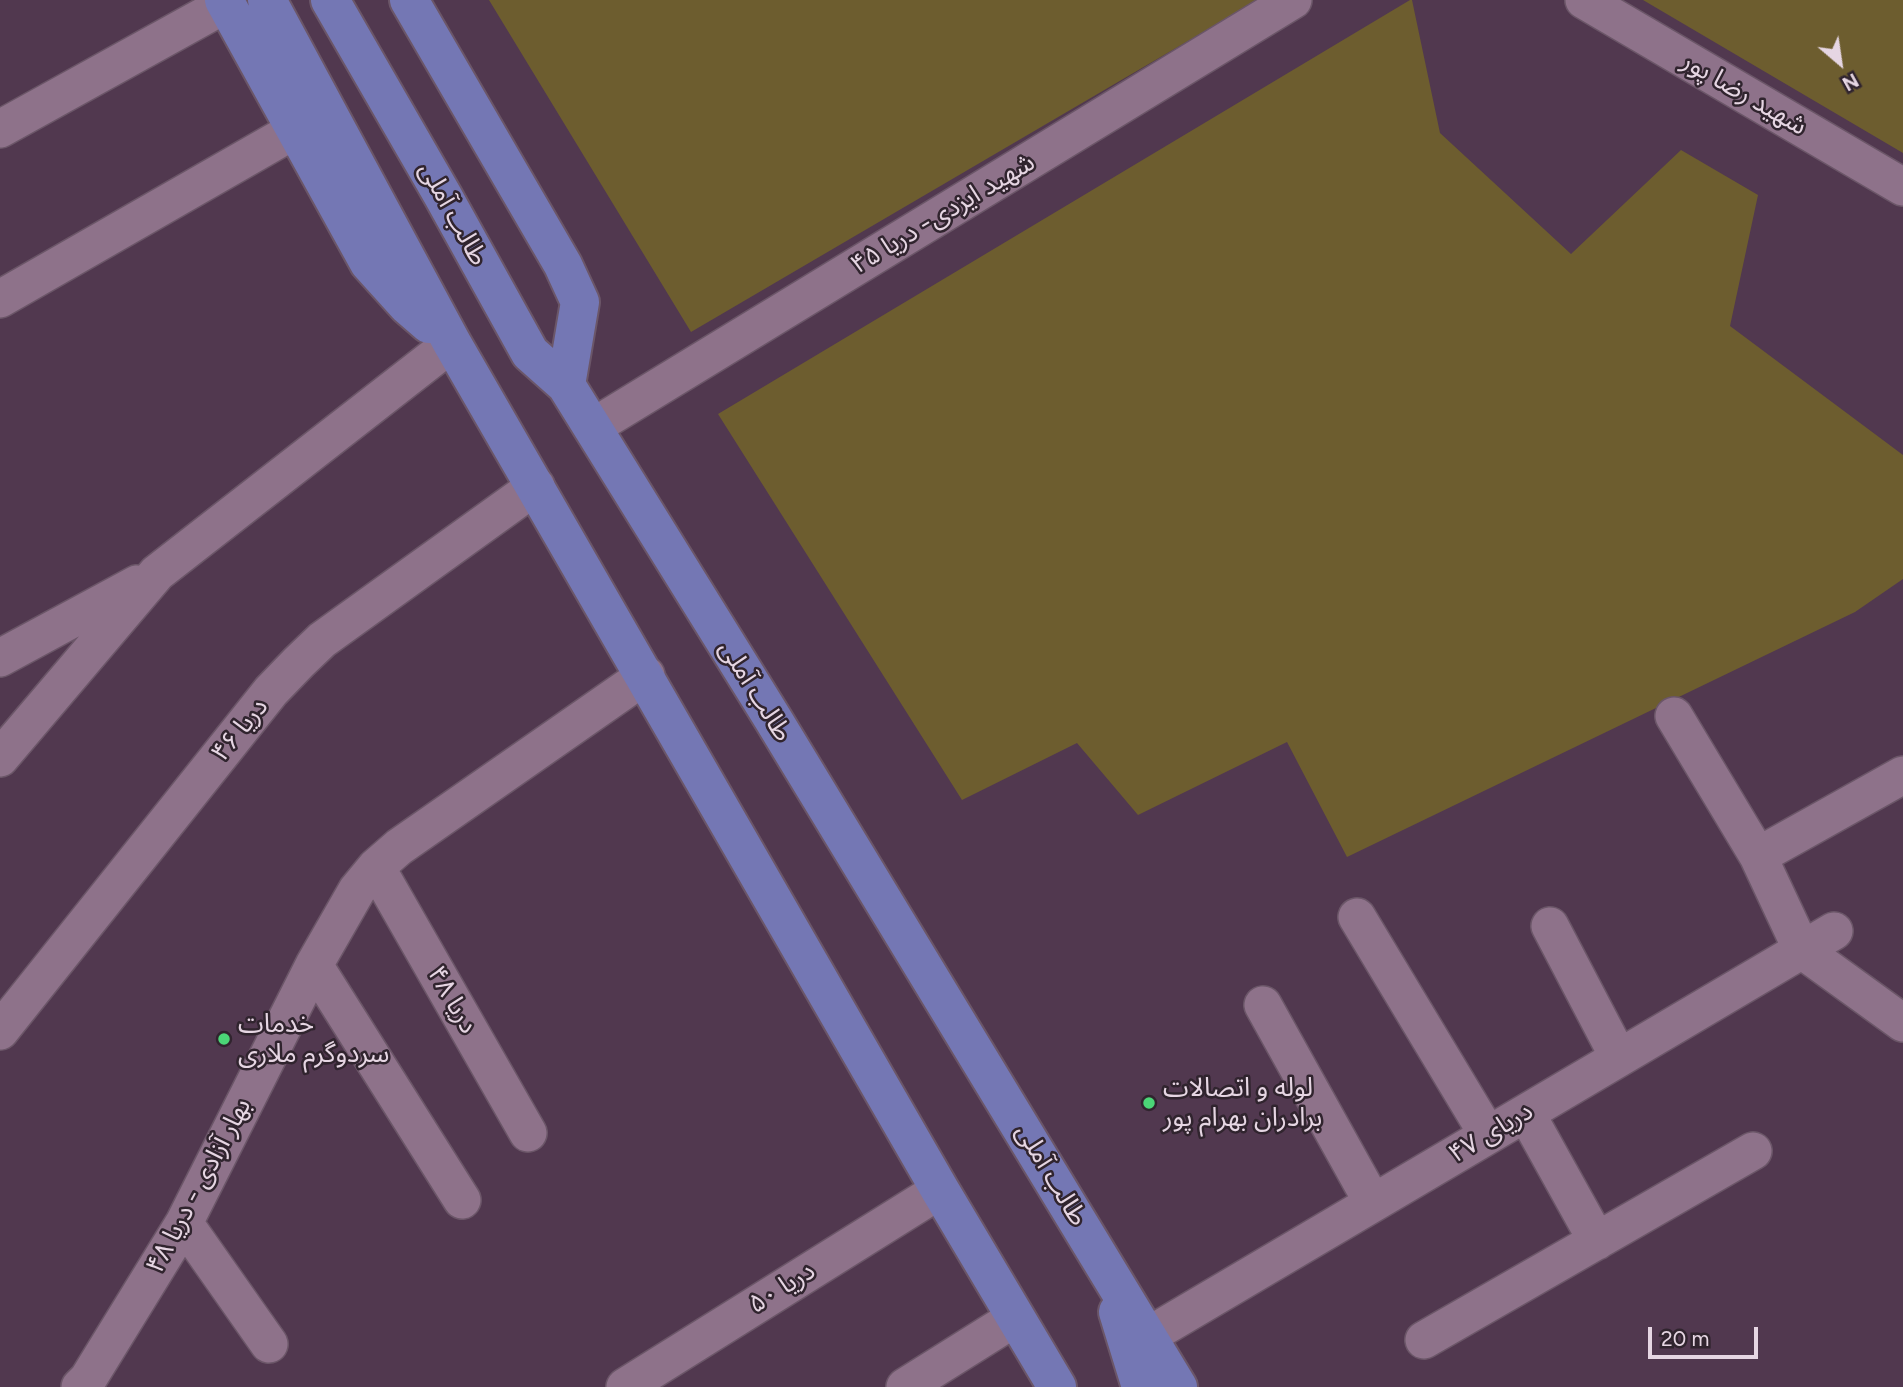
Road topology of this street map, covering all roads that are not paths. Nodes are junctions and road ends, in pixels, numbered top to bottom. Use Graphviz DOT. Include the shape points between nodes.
graph roads {
  1 [pos="267,0"];
  2 [pos="330,0"];
  3 [pos="409,0"];
  4 [pos="1293,0"];
  5 [pos="1584,0"];
  6 [pos="225,2"];
  7 [pos="0,129"];
  8 [pos="295,130"];
  9 [pos="1903,187"];
  10 [pos="0,299"];
  11 [pos="452,343"];
  12 [pos="566,385"];
  13 [pos="593,427"];
  14 [pos="536,486"];
  15 [pos="157,573"];
  16 [pos="0,658"];
  17 [pos="646,676"];
  18 [pos="1674,716"];
  19 [pos="0,758"];
  20 [pos="1903,775"];
  21 [pos="1758,856"];
  22 [pos="376,867"];
  23 [pos="1357,916"];
  24 [pos="1550,926"];
  25 [pos="1834,931"];
  26 [pos="1802,950"];
  27 [pos="314,965"];
  28 [pos="1263,1005"];
  29 [pos="1903,1023"];
  30 [pos="0,1031"];
  31 [pos="1619,1058"];
  32 [pos="1526,1113"];
  33 [pos="528,1133"];
  34 [pos="1488,1135"];
  35 [pos="1753,1151"];
  36 [pos="940,1189"];
  37 [pos="462,1200"];
  38 [pos="1373,1203"];
  39 [pos="184,1223"];
  40 [pos="1597,1241"];
  41 [pos="1102,1259"];
  42 [pos="1015,1318"];
  43 [pos="1148,1336"];
  44 [pos="1424,1340"];
  45 [pos="269,1344"];
  46 [pos="80,1387"];
  47 [pos="625,1387"];
  48 [pos="905,1387"];
  49 [pos="1057,1387"];
  50 [pos="1141,1387"];
  51 [pos="1178,1387"];
  1 -- 11 [label="main road"];
  2 -- 12 [label="main road, طالب آملی" via="530,353"];
  3 -- 12 [label="main road" via="564,265 580,302"];
  4 -- 13 [label="street, شهید ایزدی- دریا ۴۵"];
  5 -- 9 [label="street, شهید رضا پور"];
  6 -- 7 [label="street"];
  6 -- 8 [label="main road"];
  8 -- 10 [label="street"];
  8 -- 11 [label="main road" via="369,263 407,305"];
  11 -- 14 [label="main road"];
  11 -- 15 [label="street"];
  12 -- 13 [label="main road, طالب آملی"];
  13 -- 41 [label="main road, طالب آملی"];
  14 -- 17 [label="main road"];
  14 -- 30 [label="street, دریا ۴۶" via="322,640 299,662"];
  15 -- 16 [label="street"];
  15 -- 19 [label="street"];
  17 -- 22 [label="street, بهار آزادی - دریا ۴۸"];
  17 -- 36 [label="main road"];
  18 -- 21 [label="street"];
  20 -- 21 [label="street"];
  21 -- 26 [label="street"];
  22 -- 27 [label="street, بهار آزادی - دریا ۴۸" via="357,890"];
  22 -- 33 [label="street, دریا ۴۸"];
  23 -- 34 [label="street"];
  24 -- 31 [label="street"];
  25 -- 26 [label="street, دریای ۴۷"];
  26 -- 29 [label="street"];
  26 -- 31 [label="street, دریای ۴۷"];
  27 -- 37 [label="street"];
  27 -- 39 [label="street, بهار آزادی - دریا ۴۸"];
  28 -- 38 [label="street"];
  31 -- 32 [label="street, دریای ۴۷"];
  32 -- 34 [label="street, دریای ۴۷"];
  32 -- 40 [label="street"];
  34 -- 38 [label="street, دریای ۴۷"];
  35 -- 40 [label="street"];
  36 -- 42 [label="main road"];
  36 -- 47 [label="street, دریا ۵۰"];
  38 -- 43 [label="street, دریای ۴۷"];
  39 -- 45 [label="street"];
  39 -- 46 [label="street, بهار آزادی - دریا ۴۸"];
  40 -- 44 [label="street"];
  41 -- 43 [label="main road, طالب آملی"];
  41 -- 50 [label="main road"];
  42 -- 48 [label="street"];
  42 -- 49 [label="main road"];
  43 -- 51 [label="main road, طالب آملی"];
}
